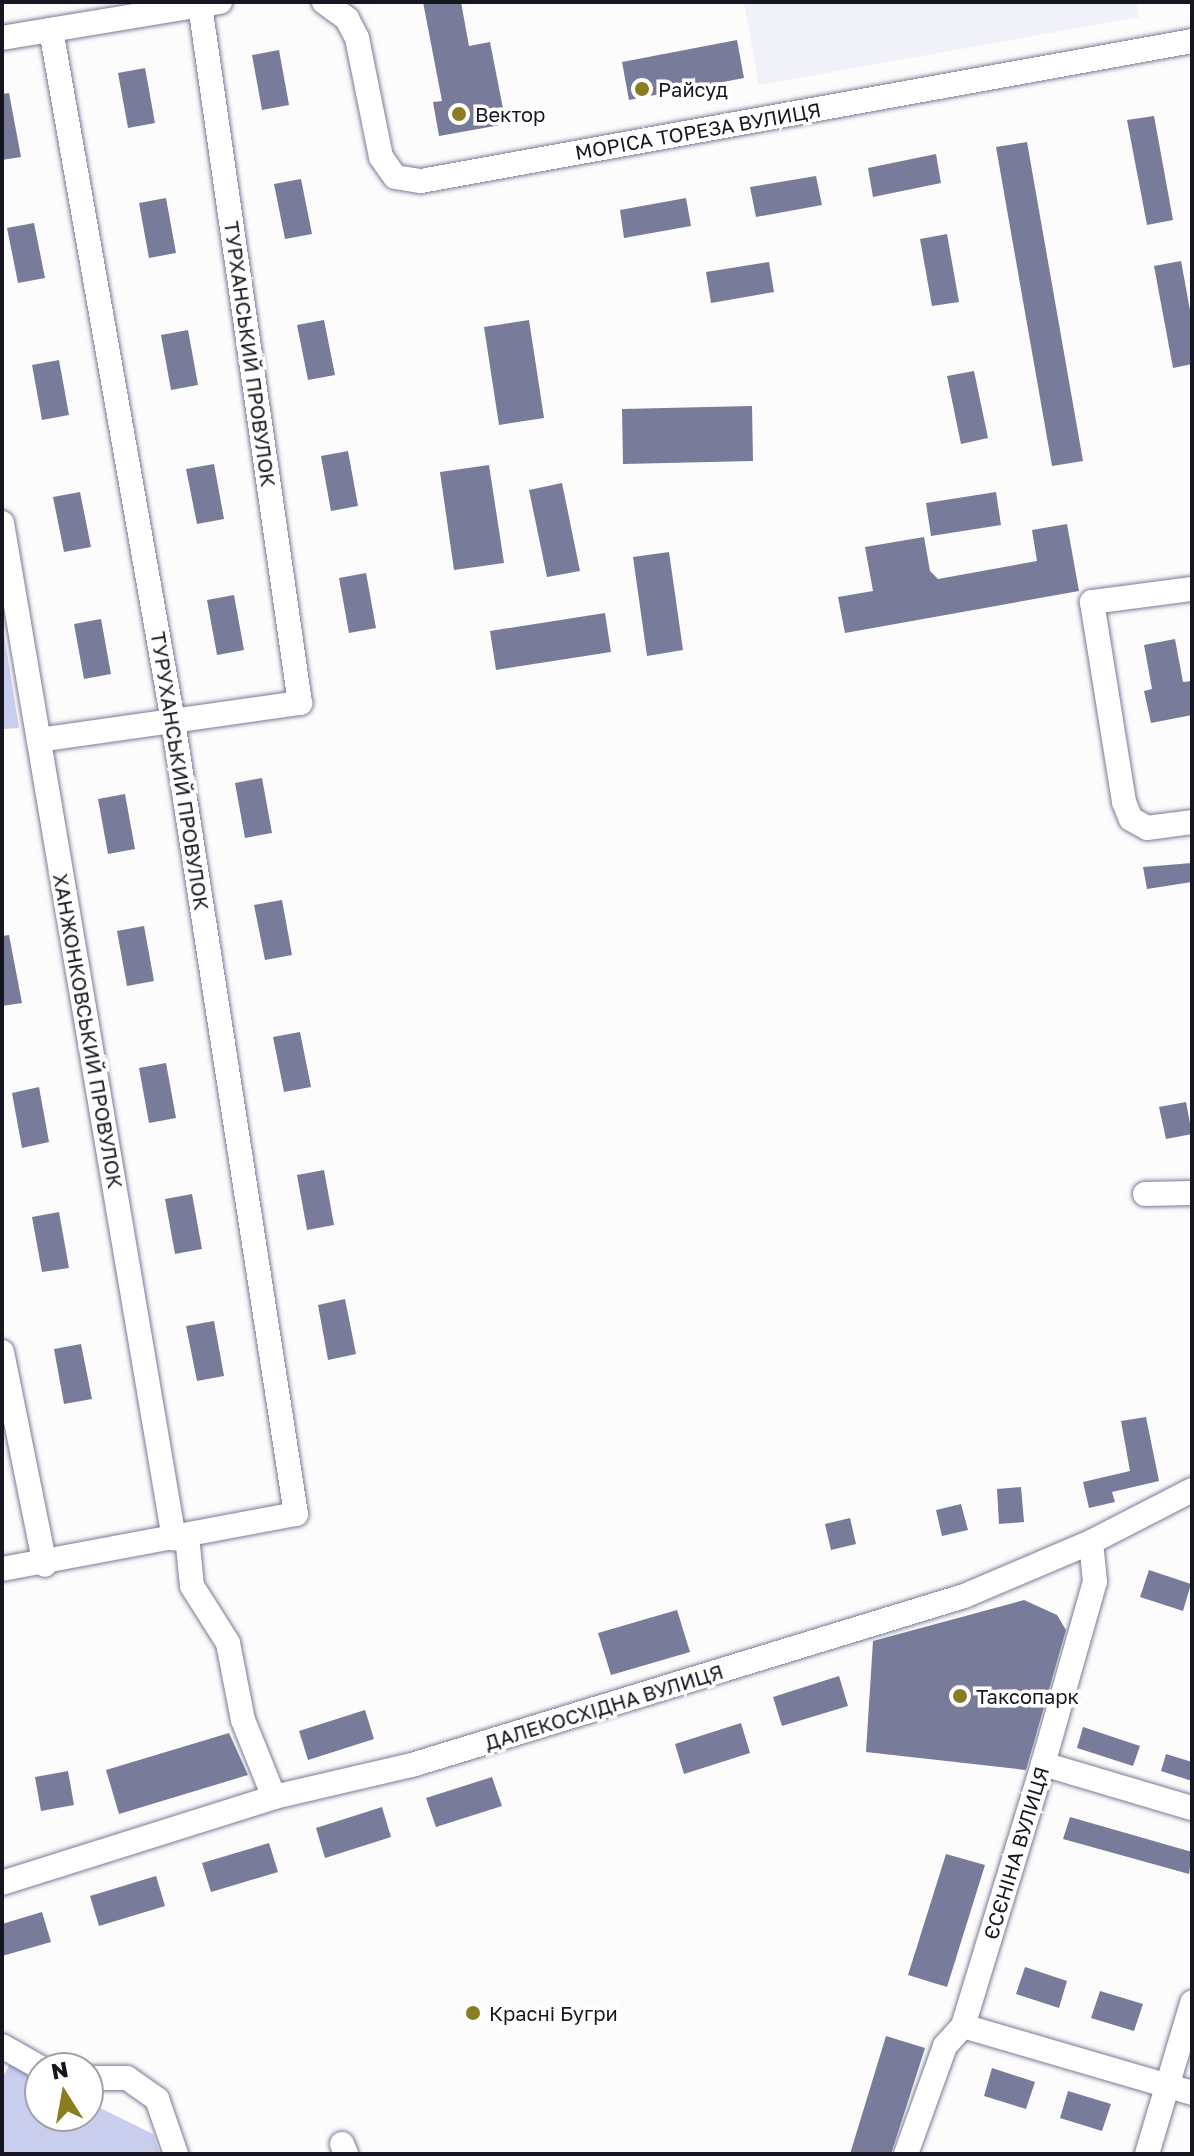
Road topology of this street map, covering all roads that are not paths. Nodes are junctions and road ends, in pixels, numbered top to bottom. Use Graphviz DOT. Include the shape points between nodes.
graph roads {
  1 [pos="324,2"];
  2 [pos="210,4"];
  3 [pos="352,10"];
  4 [pos="51,30"];
  5 [pos="2,38"];
  6 [pos="1191,45"];
  7 [pos="2,523"];
  8 [pos="1192,589"];
  9 [pos="173,721"];
  10 [pos="39,740"];
  11 [pos="1192,822"];
  12 [pos="1192,1193"];
  13 [pos="1145,1194"];
  14 [pos="2,1352"];
  15 [pos="1192,1490"];
  16 [pos="180,1538"];
  17 [pos="1091,1542"];
  18 [pos="45,1565"];
  19 [pos="2,1569"];
  20 [pos="1043,1764"];
  21 [pos="274,1797"];
  22 [pos="1192,1808"];
  23 [pos="2,1883"];
  24 [pos="1192,2003"];
  25 [pos="963,2026"];
  26 [pos="2,2046"];
  27 [pos="24,2058"];
  28 [pos="104,2078"];
  29 [pos="1168,2086"];
  30 [pos="1192,2093"];
  31 [pos="176,2154"];
  32 [pos="906,2154"];
  33 [pos="1147,2154"];
  1 -- 3 [label="street, МОРІСА ТОРЕЗА ВУЛИЦЯ"];
  2 -- 4 [label="street"];
  2 -- 9 [label="street, ТУРХАНСЬКИЙ ПРОВУЛОК" via="300,703"];
  3 -- 6 [label="street, МОРІСА ТОРЕЗА ВУЛИЦЯ" via="381,157 395,177 421,181"];
  4 -- 5 [label="street"];
  4 -- 9 [label="street, ТУРУХАНСЬКИЙ ПРОВУЛОК"];
  7 -- 10 [label="street, ХАНЖОНКОВСЬКИЙ ПРОВУЛОК"];
  8 -- 11 [label="street" via="1092,602 1131,819 1147,828"];
  9 -- 10 [label="street"];
  9 -- 16 [label="street, ТУРУХАНСЬКИЙ ПРОВУЛОК" via="296,1514"];
  10 -- 16 [label="street, ХАНЖОНКОВСЬКИЙ ПРОВУЛОК"];
  12 -- 13 [label="street"];
  14 -- 18 [label="street"];
  15 -- 17 [label="street, ДАЛЕКОСХІДНА ВУЛИЦЯ"];
  16 -- 18 [label="street"];
  16 -- 21 [label="street, ХАНЖОНКОВСЬКИЙ ПРОВУЛОК" via="192,1586 228,1643 243,1720"];
  17 -- 20 [label="street, ЄСЄНІНА ВУЛИЦЯ" via="1095,1582"];
  17 -- 21 [label="street, ДАЛЕКОСХІДНА ВУЛИЦЯ" via="964,1596 412,1765"];
  18 -- 19 [label="street"];
  20 -- 22 [label="street"];
  20 -- 25 [label="street, ЄСЄНІНА ВУЛИЦЯ"];
  21 -- 23 [label="street, ДАЛЕКОСХІДНА ВУЛИЦЯ"];
  24 -- 29 [label="street"];
  25 -- 29 [label="street"];
  25 -- 32 [label="street, ЄСЄНІНА ВУЛИЦЯ" via="945,2046"];
  26 -- 27 [label="street"];
  28 -- 31 [label="street" via="127,2078 157,2099"];
  29 -- 30 [label="street"];
  29 -- 33 [label="street"];
}
